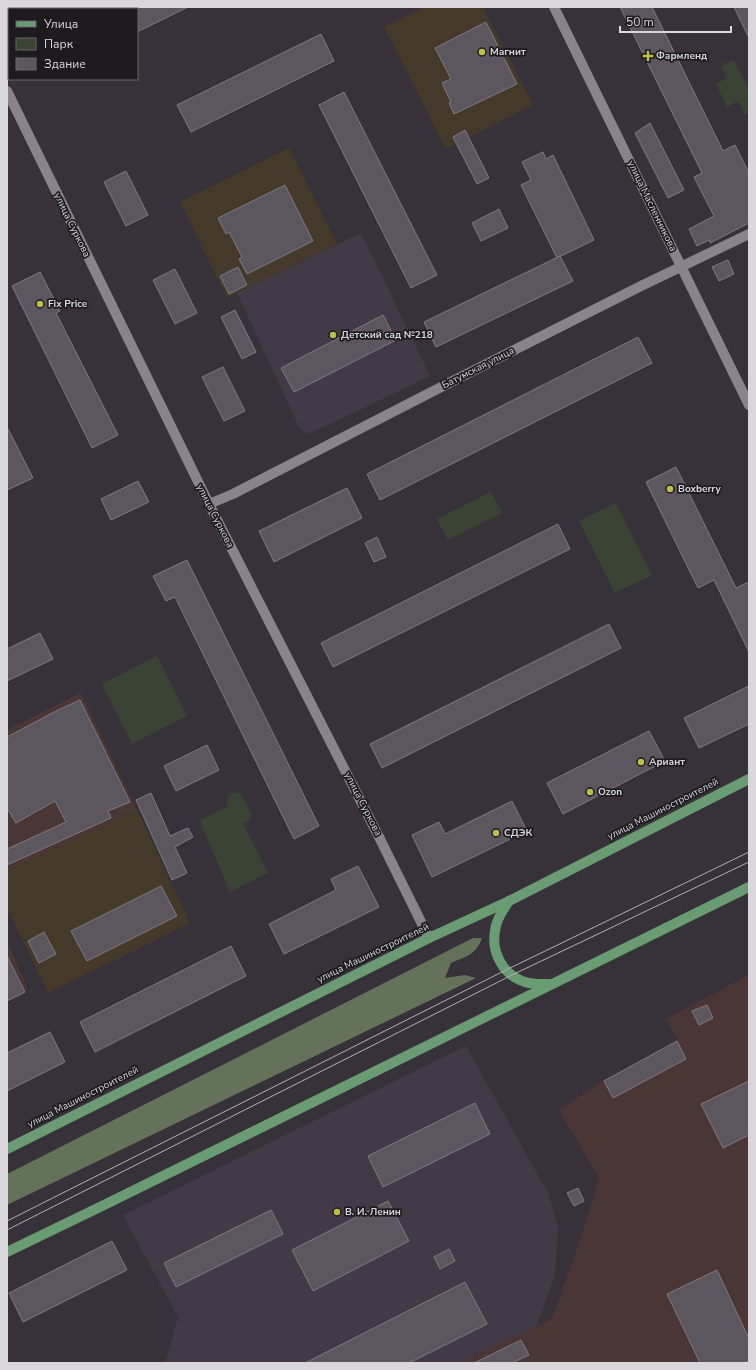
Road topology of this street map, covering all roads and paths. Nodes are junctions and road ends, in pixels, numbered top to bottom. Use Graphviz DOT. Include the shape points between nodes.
graph roads {
  1 [pos="554,7"];
  2 [pos="7,91"];
  3 [pos="749,234"];
  4 [pos="682,267"];
  5 [pos="749,405"];
  6 [pos="209,504"];
  7 [pos="749,779"];
  8 [pos="749,887"];
  9 [pos="509,901"];
  10 [pos="429,938"];
  11 [pos="551,984"];
  12 [pos="7,1149"];
  13 [pos="7,1252"];
  1 -- 4 [label="street, улица Масленникова"];
  2 -- 6 [label="street, улица Суркова"];
  3 -- 4 [label="street, Батумская улица"];
  4 -- 5 [label="street, улица Масленникова"];
  4 -- 6 [label="street, Батумская улица"];
  6 -- 10 [label="street, улица Суркова"];
  7 -- 9 [label="main road, улица Машиностроителей"];
  8 -- 11 [label="main road"];
  9 -- 10 [label="main road, улица Машиностроителей"];
  9 -- 11 [label="main road" via="500,915 495,931 494,946 498,959 506,970 526,982"];
  10 -- 12 [label="main road, улица Машиностроителей"];
  11 -- 13 [label="main road"];
}
